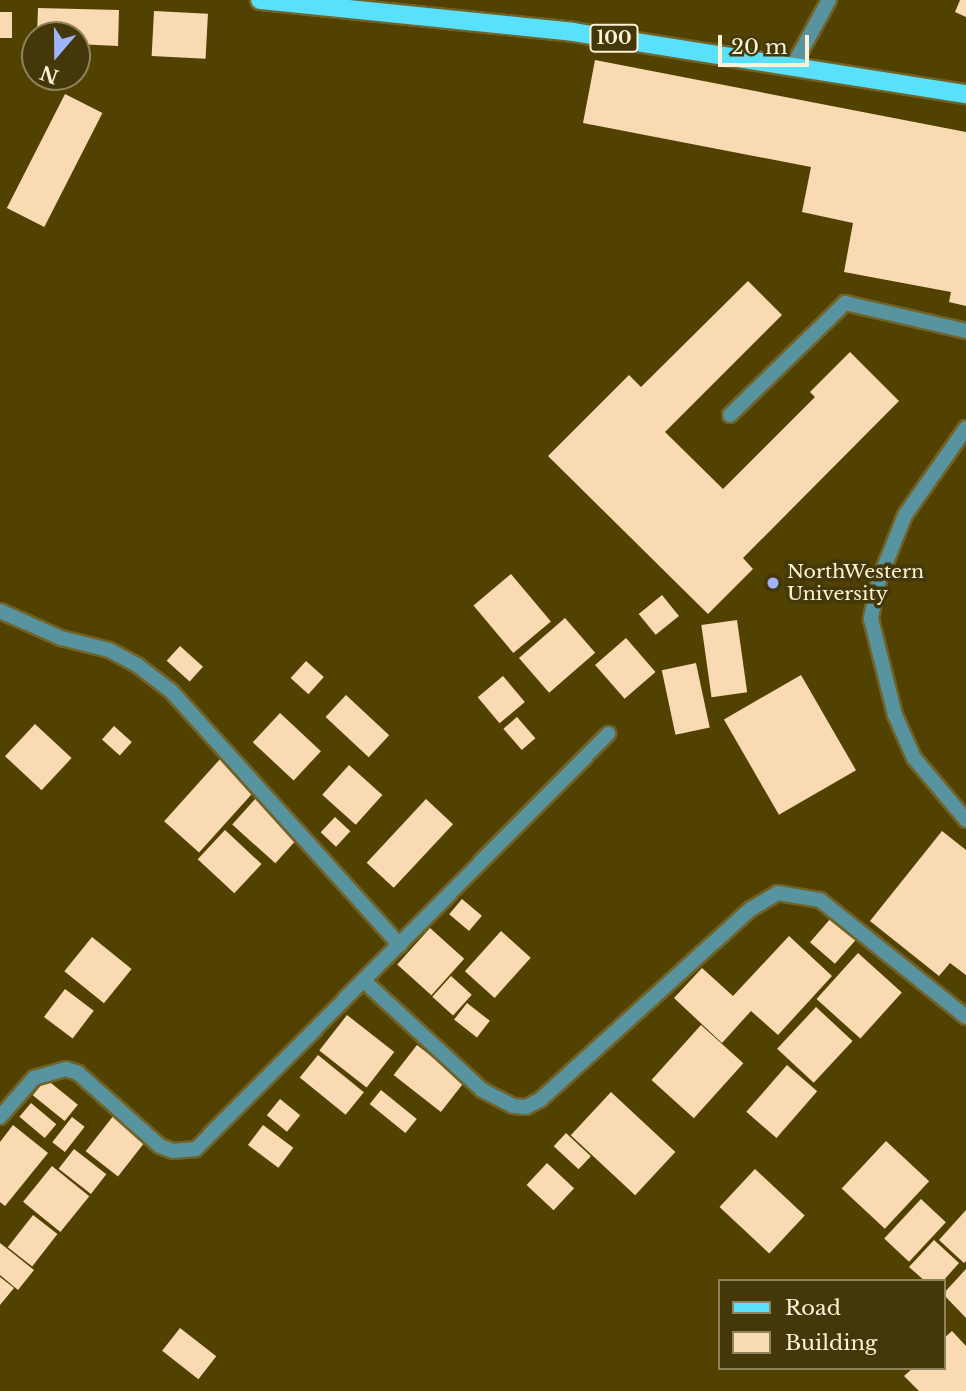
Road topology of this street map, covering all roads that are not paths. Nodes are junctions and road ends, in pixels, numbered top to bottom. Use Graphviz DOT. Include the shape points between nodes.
graph roads {
  1 [pos="260,0"];
  2 [pos="829,0"];
  3 [pos="794,64"];
  4 [pos="966,94"];
  5 [pos="966,331"];
  6 [pos="730,415"];
  7 [pos="966,428"];
  8 [pos="0,611"];
  9 [pos="608,734"];
  10 [pos="966,820"];
  11 [pos="400,945"];
  12 [pos="364,981"];
  13 [pos="966,1017"];
  14 [pos="0,1117"];
  1 -- 3 [label="main road, 100" via="573,32"];
  2 -- 3 [label="street"];
  3 -- 4 [label="main road, 100"];
  5 -- 6 [label="street" via="845,303"];
  7 -- 10 [label="street" via="905,515 879,580 871,619 895,715 914,758"];
  8 -- 11 [label="street" via="61,638 109,650 137,664 171,691"];
  9 -- 11 [label="street"];
  11 -- 12 [label="street"];
  12 -- 13 [label="street" via="482,1090 513,1106 526,1107 540,1100 751,909 778,893 820,900"];
  12 -- 14 [label="street" via="196,1149 173,1151 160,1146 78,1073 66,1069 51,1069 34,1078"];
}
